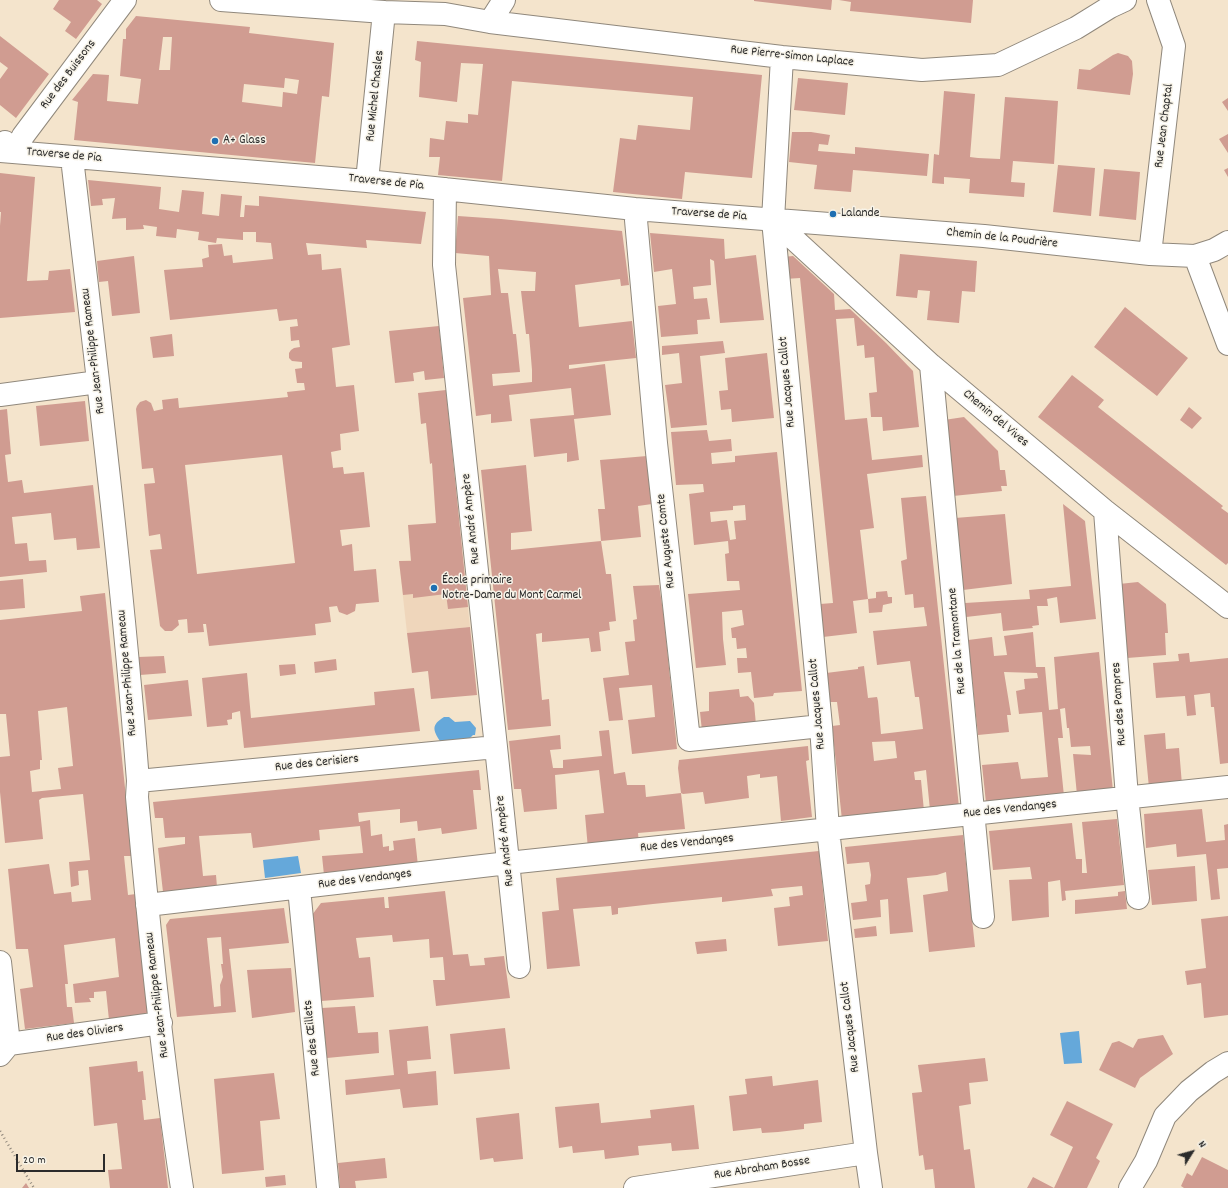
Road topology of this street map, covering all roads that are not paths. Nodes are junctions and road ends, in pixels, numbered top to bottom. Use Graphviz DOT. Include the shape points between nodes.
graph roads {
  1 [pos="126,0"];
  2 [pos="220,0"];
  3 [pos="428,0"];
  4 [pos="504,0"];
  5 [pos="1125,0"];
  6 [pos="1158,0"];
  7 [pos="384,12"];
  8 [pos="445,14"];
  9 [pos="490,22"];
  10 [pos="782,57"];
  11 [pos="5,146"];
  12 [pos="72,158"];
  13 [pos="367,180"];
  14 [pos="445,189"];
  15 [pos="635,209"];
  16 [pos="772,220"];
  17 [pos="1228,242"];
  18 [pos="1150,254"];
  19 [pos="1196,256"];
  20 [pos="1228,344"];
  21 [pos="931,365"];
  22 [pos="98,382"];
  23 [pos="0,395"];
  24 [pos="1105,511"];
  25 [pos="1228,607"];
  26 [pos="821,726"];
  27 [pos="496,746"];
  28 [pos="138,781"];
  29 [pos="1228,787"];
  30 [pos="1127,797"];
  31 [pos="974,814"];
  32 [pos="828,830"];
  33 [pos="508,863"];
  34 [pos="299,888"];
  35 [pos="1138,898"];
  36 [pos="147,905"];
  37 [pos="983,917"];
  38 [pos="0,962"];
  39 [pos="519,967"];
  40 [pos="161,1023"];
  41 [pos="4,1050"];
  42 [pos="1228,1063"];
  43 [pos="866,1153"];
  44 [pos="182,1188"];
  45 [pos="328,1188"];
  46 [pos="635,1188"];
  47 [pos="871,1188"];
  48 [pos="1130,1188"];
  1 -- 11 [label="street, Rue des Buissons" via="22,136"];
  2 -- 7 [label="street, Rue Pierre-Simon Laplace"];
  3 -- 8 [label="street"];
  4 -- 9 [label="street"];
  5 -- 10 [label="street, Rue Pierre-Simon Laplace" via="1076,28 998,65 922,70"];
  6 -- 18 [label="street, Rue Jean Chaptal" via="1174,46"];
  7 -- 8 [label="street, Rue Pierre-Simon Laplace"];
  7 -- 13 [label="street, Rue Michel Chasles"];
  8 -- 9 [label="street, Rue Pierre-Simon Laplace"];
  9 -- 10 [label="street, Rue Pierre-Simon Laplace"];
  10 -- 16 [label="street, Rue Jacques Callot"];
  11 -- 12 [label="street, Traverse de Pia"];
  12 -- 13 [label="street, Traverse de Pia"];
  12 -- 22 [label="street, Rue Jean-Philippe Rameau"];
  13 -- 14 [label="street, Traverse de Pia"];
  14 -- 15 [label="street, Traverse de Pia"];
  14 -- 27 [label="street, Rue André Ampère" via="444,265"];
  15 -- 16 [label="street, Traverse de Pia"];
  15 -- 26 [label="street, Rue Auguste Comte" via="657,451 689,740"];
  16 -- 18 [label="street, Chemin de la Poudrière" via="984,236"];
  16 -- 21 [label="street, Chemin del Vives"];
  16 -- 26 [label="street, Rue Jacques Callot"];
  17 -- 19 [label="street, Chemin de la Poudrière"];
  18 -- 19 [label="street, Chemin de la Poudrière"];
  19 -- 20 [label="street"];
  21 -- 24 [label="street, Chemin del Vives"];
  21 -- 31 [label="street, Rue de la Tramontane"];
  22 -- 23 [label="street"];
  22 -- 28 [label="street, Rue Jean-Philippe Rameau" via="130,673"];
  24 -- 25 [label="street, Chemin del Vives"];
  24 -- 30 [label="street, Rue des Pampres"];
  26 -- 32 [label="street, Rue Jacques Callot"];
  27 -- 28 [label="street, Rue des Cerisiers"];
  27 -- 33 [label="street, Rue André Ampère"];
  28 -- 36 [label="street, Rue Jean-Philippe Rameau" via="137,797"];
  29 -- 30 [label="street, Rue des Vendanges"];
  30 -- 31 [label="street, Rue des Vendanges"];
  30 -- 35 [label="street, Rue des Pampres"];
  31 -- 32 [label="street, Rue des Vendanges"];
  31 -- 37 [label="street, Rue de la Tramontane"];
  32 -- 33 [label="street, Rue des Vendanges"];
  32 -- 43 [label="street, Rue Jacques Callot"];
  33 -- 34 [label="street, Rue des Vendanges"];
  33 -- 39 [label="street, Rue André Ampère"];
  34 -- 36 [label="street, Rue des Vendanges"];
  34 -- 45 [label="street, Rue des Œillets"];
  36 -- 40 [label="street, Rue Jean-Philippe Rameau"];
  38 -- 41 [label="street"];
  40 -- 41 [label="street, Rue des Oliviers"];
  40 -- 44 [label="street, Rue Jean-Philippe Rameau"];
  42 -- 48 [label="street" via="1189,1091 1165,1116 1146,1161"];
  43 -- 46 [label="street, Rue Abraham Bosse"];
  43 -- 47 [label="street, Rue Jacques Callot"];
}
